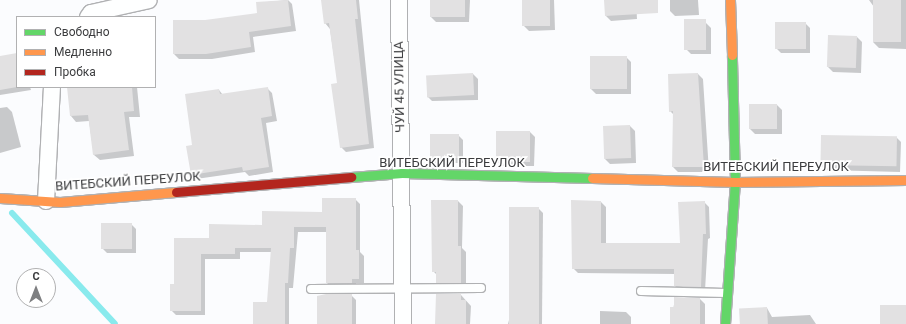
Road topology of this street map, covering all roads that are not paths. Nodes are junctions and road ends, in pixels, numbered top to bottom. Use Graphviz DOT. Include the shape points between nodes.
graph roads {
  1 [pos="149,0"];
  2 [pos="399,0"];
  3 [pos="730,0"];
  4 [pos="89,16"];
  5 [pos="52,88"];
  6 [pos="402,173"];
  7 [pos="906,180"];
  8 [pos="734,182"];
  9 [pos="0,198"];
  10 [pos="46,201"];
  11 [pos="403,288"];
  12 [pos="481,288"];
  13 [pos="311,289"];
  14 [pos="641,291"];
  15 [pos="727,293"];
  16 [pos="403,324"];
  17 [pos="725,324"];
  1 -- 4 [label="street" via="91,13"];
  2 -- 6 [label="street, ЧУЙ 45 УЛИЦА"];
  3 -- 8 [label="street"];
  5 -- 10 [label="street"];
  6 -- 8 [label="street, ВИТЕБСКИЙ ПЕРЕУЛОК"];
  6 -- 10 [label="street, ВИТЕБСКИЙ ПЕРЕУЛОК" via="60,202"];
  6 -- 11 [label="street, ЧУЙ 45 УЛИЦА"];
  7 -- 8 [label="street, ВИТЕБСКИЙ ПЕРЕУЛОК"];
  8 -- 15 [label="street"];
  9 -- 10 [label="street, ВИТЕБСКИЙ ПЕРЕУЛОК"];
  11 -- 12 [label="lane"];
  11 -- 13 [label="lane"];
  11 -- 16 [label="street, ЧУЙ 45 УЛИЦА"];
  14 -- 15 [label="lane"];
  15 -- 17 [label="street"];
}
